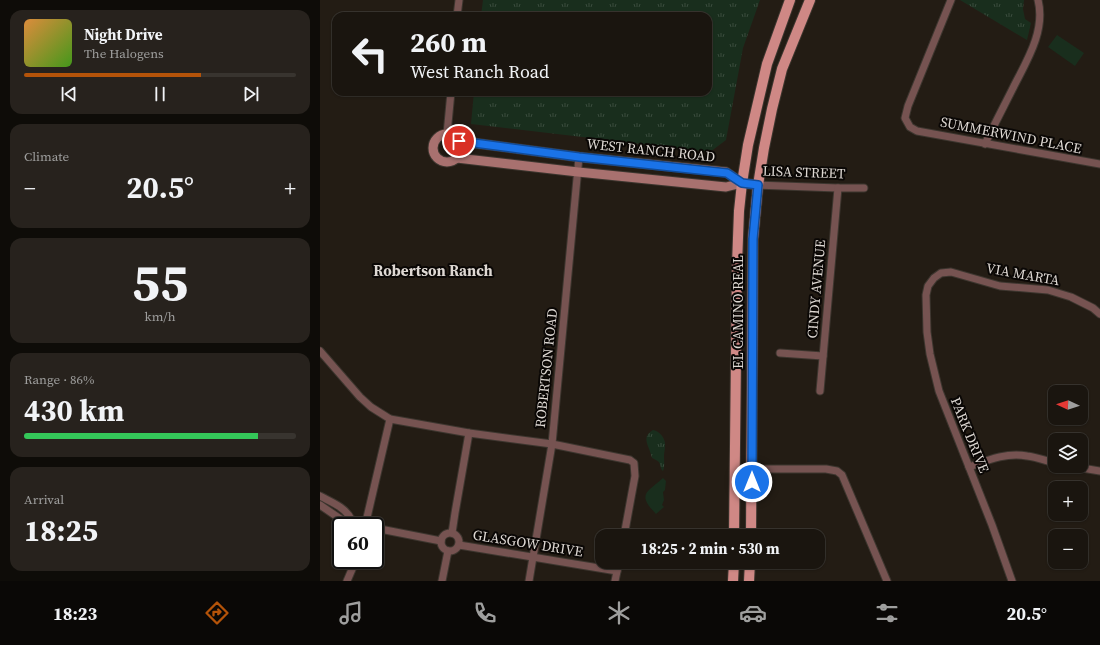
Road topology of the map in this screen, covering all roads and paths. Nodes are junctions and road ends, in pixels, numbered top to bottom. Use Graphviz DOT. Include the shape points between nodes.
graph roads {
  1 [pos="459,0"];
  2 [pos="790,0"];
  3 [pos="810,0"];
  4 [pos="951,0"];
  5 [pos="1038,0"];
  6 [pos="458,12"];
  7 [pos="451,96"];
  8 [pos="447,134"];
  9 [pos="459,141"];
  10 [pos="985,144"];
  11 [pos="579,157"];
  12 [pos="457,158"];
  13 [pos="1100,164"];
  14 [pos="578,172"];
  15 [pos="742,183"];
  16 [pos="758,185"];
  17 [pos="838,188"];
  18 [pos="864,188"];
  19 [pos="926,295"];
  20 [pos="1100,314"];
  21 [pos="320,351"];
  22 [pos="780,353"];
  23 [pos="823,356"];
  24 [pos="820,391"];
  25 [pos="390,419"];
  26 [pos="469,433"];
  27 [pos="552,444"];
  28 [pos="1048,461"];
  29 [pos="969,467"];
  30 [pos="752,469"];
  31 [pos="1088,469"];
  32 [pos="1100,471"];
  33 [pos="320,496"];
  34 [pos="333,503"];
  35 [pos="320,505"];
  36 [pos="328,511"];
  37 [pos="337,517"];
  38 [pos="350,517"];
  39 [pos="367,517"];
  40 [pos="625,529"];
  41 [pos="734,529"];
  42 [pos="751,529"];
  43 [pos="384,530"];
  44 [pos="452,533"];
  45 [pos="441,541"];
  46 [pos="459,545"];
  47 [pos="448,551"];
  48 [pos="533,558"];
  49 [pos="352,569"];
  50 [pos="733,569"];
  51 [pos="750,569"];
  52 [pos="617,571"];
  53 [pos="347,581"];
  54 [pos="442,581"];
  55 [pos="529,581"];
  56 [pos="615,581"];
  57 [pos="732,581"];
  58 [pos="749,581"];
  59 [pos="886,581"];
  60 [pos="1012,581"];
  1 -- 6 [label="street"];
  2 -- 15 [label="main road, EL CAMINO REAL" via="767,64"];
  3 -- 16 [label="main road, EL CAMINO REAL" via="782,69 770,115"];
  4 -- 10 [label="street, SUMMERWIND PLACE" via="905,118 910,127 917,131"];
  5 -- 10 [label="street" via="1040,22 1036,38"];
  7 -- 8 [label="street"];
  8 -- 9 [label="street"];
  8 -- 12 [label="street" via="435,140 434,154 444,162"];
  9 -- 11 [label="street, WEST RANCH ROAD"];
  9 -- 12 [label="street" via="461,150"];
  10 -- 13 [label="street, SUMMERWIND PLACE"];
  11 -- 14 [label="street, ROBERTSON ROAD"];
  11 -- 15 [label="street, WEST RANCH ROAD" via="727,173"];
  12 -- 14 [label="street, WEST RANCH ROAD"];
  14 -- 15 [label="street, WEST RANCH ROAD" via="726,187"];
  14 -- 27 [label="street, ROBERTSON ROAD"];
  15 -- 16 [label="street, LISA STREET"];
  15 -- 41 [label="main road, EL CAMINO REAL" via="737,265"];
  16 -- 17 [label="street, LISA STREET"];
  16 -- 30 [label="main road, EL CAMINO REAL" via="753,239"];
  17 -- 18 [label="street, LISA STREET"];
  17 -- 23 [label="street, CINDY AVENUE"];
  19 -- 20 [label="street, VIA MARTA" via="928,286 934,278 941,273 951,272 1000,286 1048,290 1071,296"];
  19 -- 29 [label="street, PARK DRIVE" via="927,332 939,391"];
  21 -- 25 [label="street" via="360,397"];
  22 -- 23 [label="street"];
  23 -- 24 [label="street, CINDY AVENUE"];
  25 -- 26 [label="street"];
  25 -- 39 [label="street"];
  26 -- 27 [label="street"];
  26 -- 44 [label="street"];
  27 -- 40 [label="street" via="623,458 634,463 635,476"];
  27 -- 48 [label="street, ROBERTSON ROAD"];
  28 -- 29 [label="street" via="1013,455 990,458"];
  29 -- 60 [label="street, PARK DRIVE"];
  30 -- 42 [label="main road, EL CAMINO REAL"];
  30 -- 59 [label="street" via="826,469 842,475"];
  31 -- 32 [label="street"];
  33 -- 34 [label="street"];
  34 -- 36 [label="street"];
  34 -- 38 [label="street"];
  35 -- 36 [label="street"];
  36 -- 37 [label="street"];
  43 -- 45 [label="street"];
  44 -- 45 [label="street" via="446,534"];
  44 -- 46 [label="street" via="458,536"];
  45 -- 47 [label="street" via="442,547"];
  46 -- 47 [label="street" via="455,550"];
  46 -- 48 [label="street, GLASGOW DRIVE"];
  47 -- 54 [label="street"];
  48 -- 52 [label="street, GLASGOW DRIVE"];
  48 -- 55 [label="street, ROBERTSON ROAD"];
  49 -- 53 [label="street"];
  50 -- 57 [label="main road"];
  51 -- 58 [label="main road"];
  52 -- 56 [label="street"];
}
